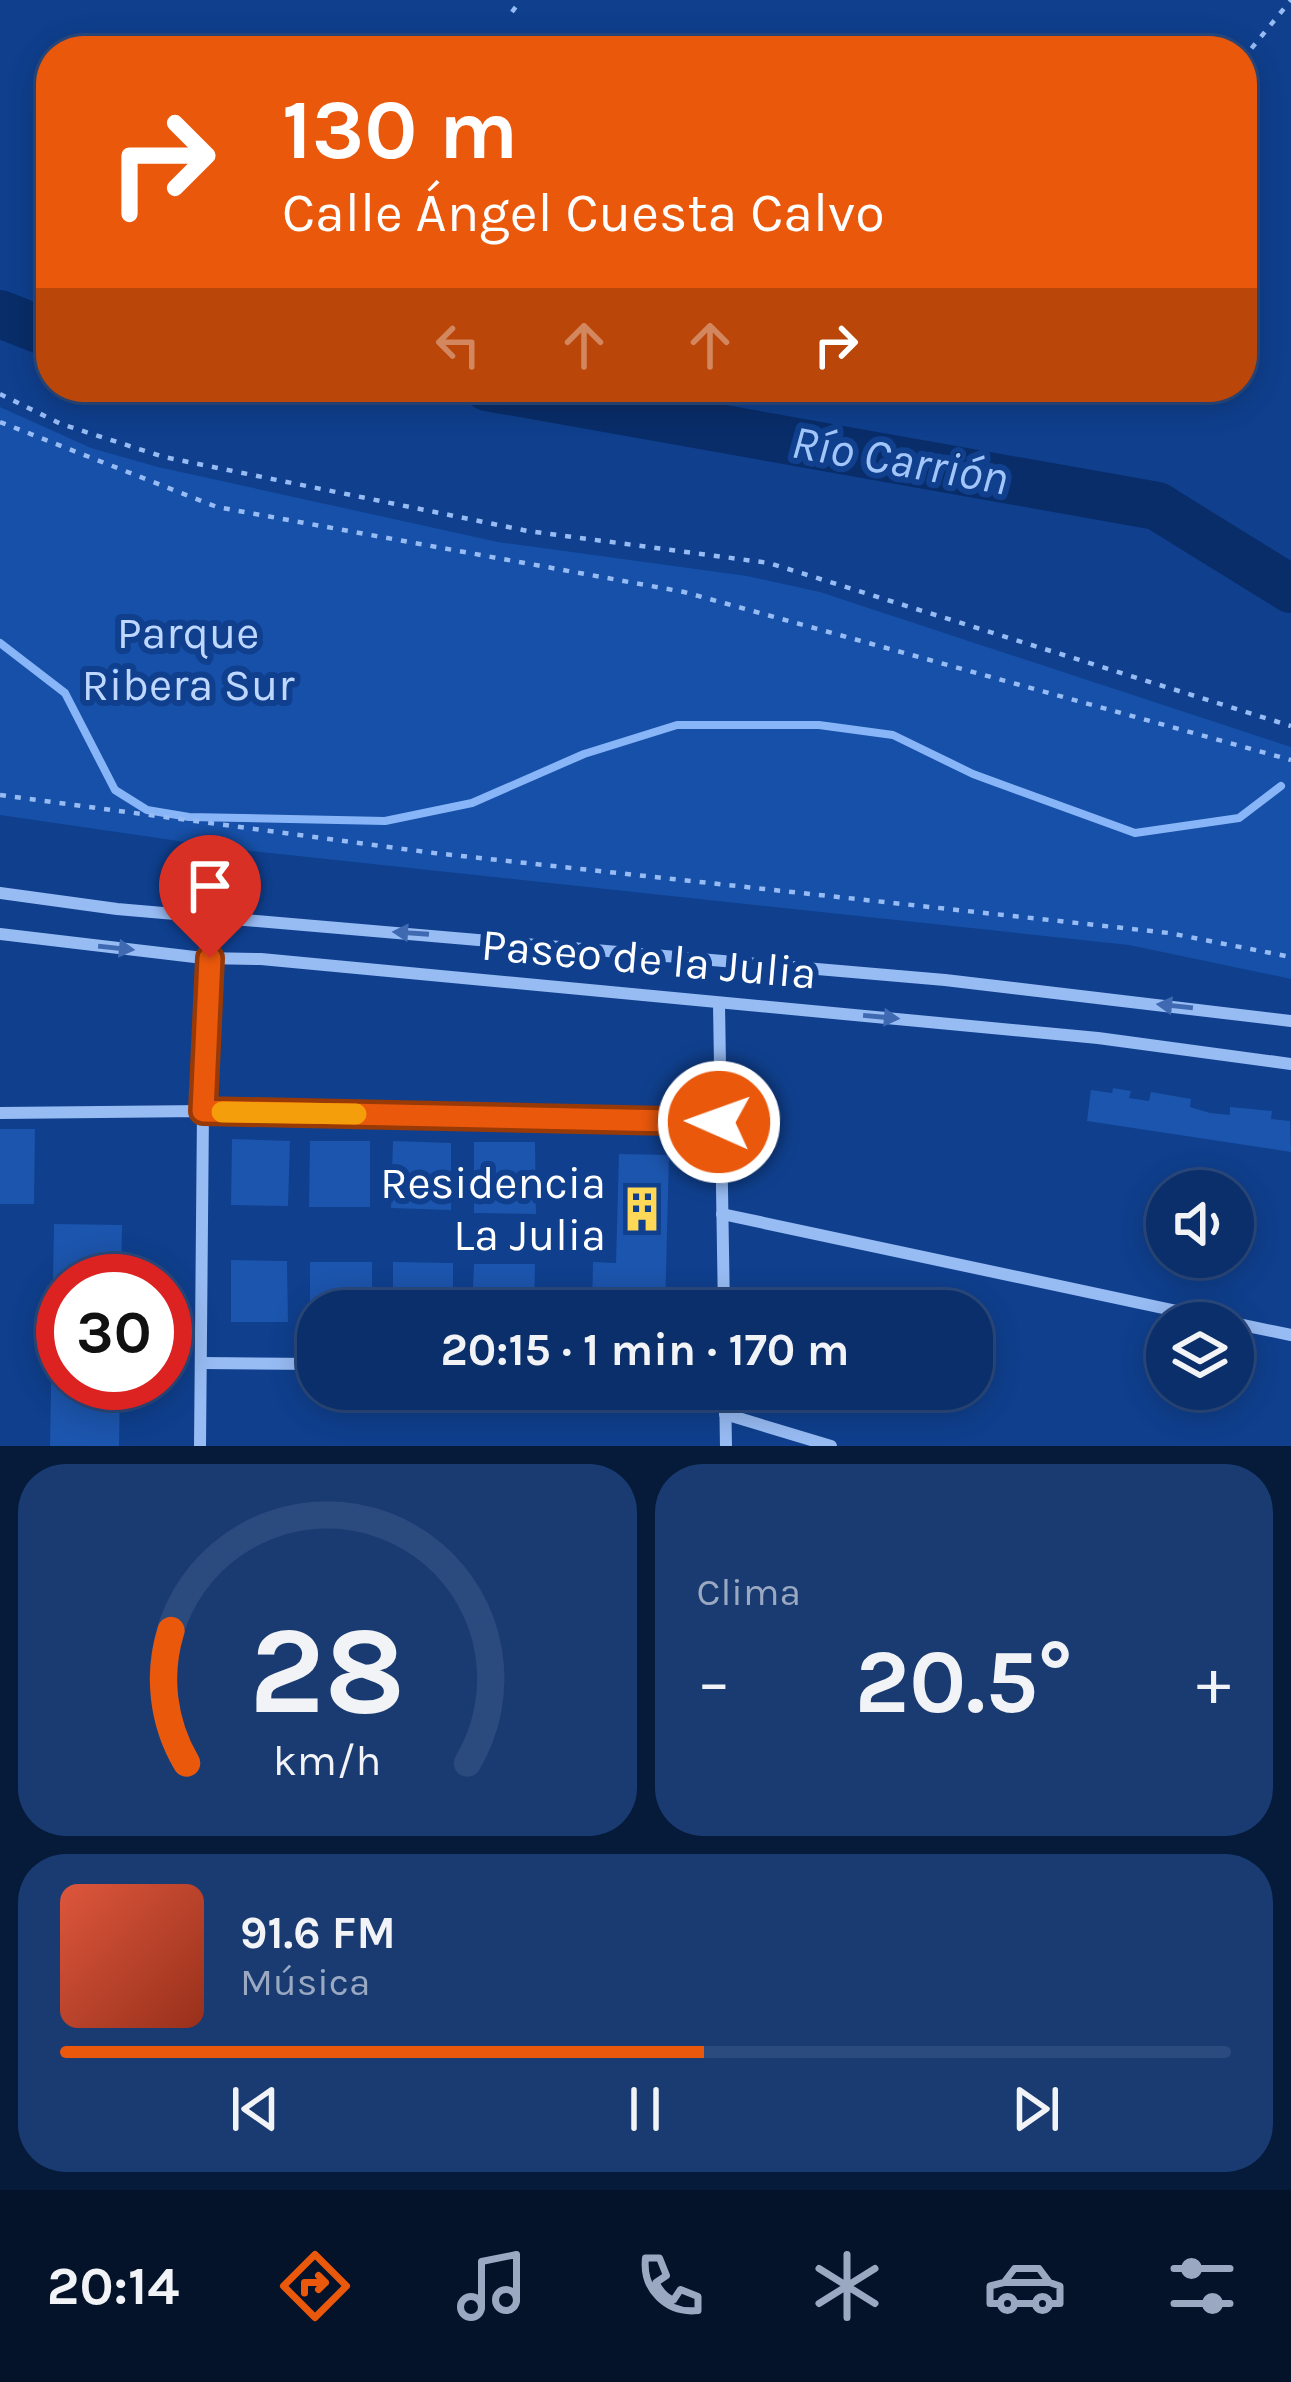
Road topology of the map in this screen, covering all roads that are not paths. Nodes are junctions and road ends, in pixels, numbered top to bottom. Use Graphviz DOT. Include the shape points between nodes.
graph roads {
  1 [pos="0,893"];
  2 [pos="0,934"];
  3 [pos="210,958"];
  4 [pos="719,1004"];
  5 [pos="1291,1021"];
  6 [pos="1291,1064"];
  7 [pos="203,1111"];
  8 [pos="0,1113"];
  9 [pos="719,1122"];
  10 [pos="722,1214"];
  11 [pos="724,1290"];
  12 [pos="1146,1304"];
  13 [pos="1254,1327"];
  14 [pos="1291,1335"];
  15 [pos="201,1363"];
  16 [pos="297,1364"];
  17 [pos="725,1410"];
  18 [pos="725,1414"];
  19 [pos="200,1446"];
  20 [pos="726,1446"];
  21 [pos="831,1446"];
  5 -- 1 [label="street, Paseo de la Julia, one-way" via="945,980 117,910"];
  2 -- 3 [label="street, Paseo de la Julia, one-way"];
  3 -- 4 [label="street, Paseo de la Julia"];
  3 -- 7 [label="street"];
  4 -- 6 [label="street, Paseo de la Julia, one-way"];
  4 -- 9 [label="street"];
  7 -- 8 [label="street"];
  7 -- 9 [label="street"];
  7 -- 15 [label="street"];
  9 -- 10 [label="street"];
  10 -- 11 [label="street"];
  10 -- 12 [label="street"];
  13 -- 14 [label="street"];
  15 -- 16 [label="street"];
  15 -- 19 [label="street"];
  17 -- 18 [label="street"];
  18 -- 20 [label="street"];
  18 -- 21 [label="street"];
}
